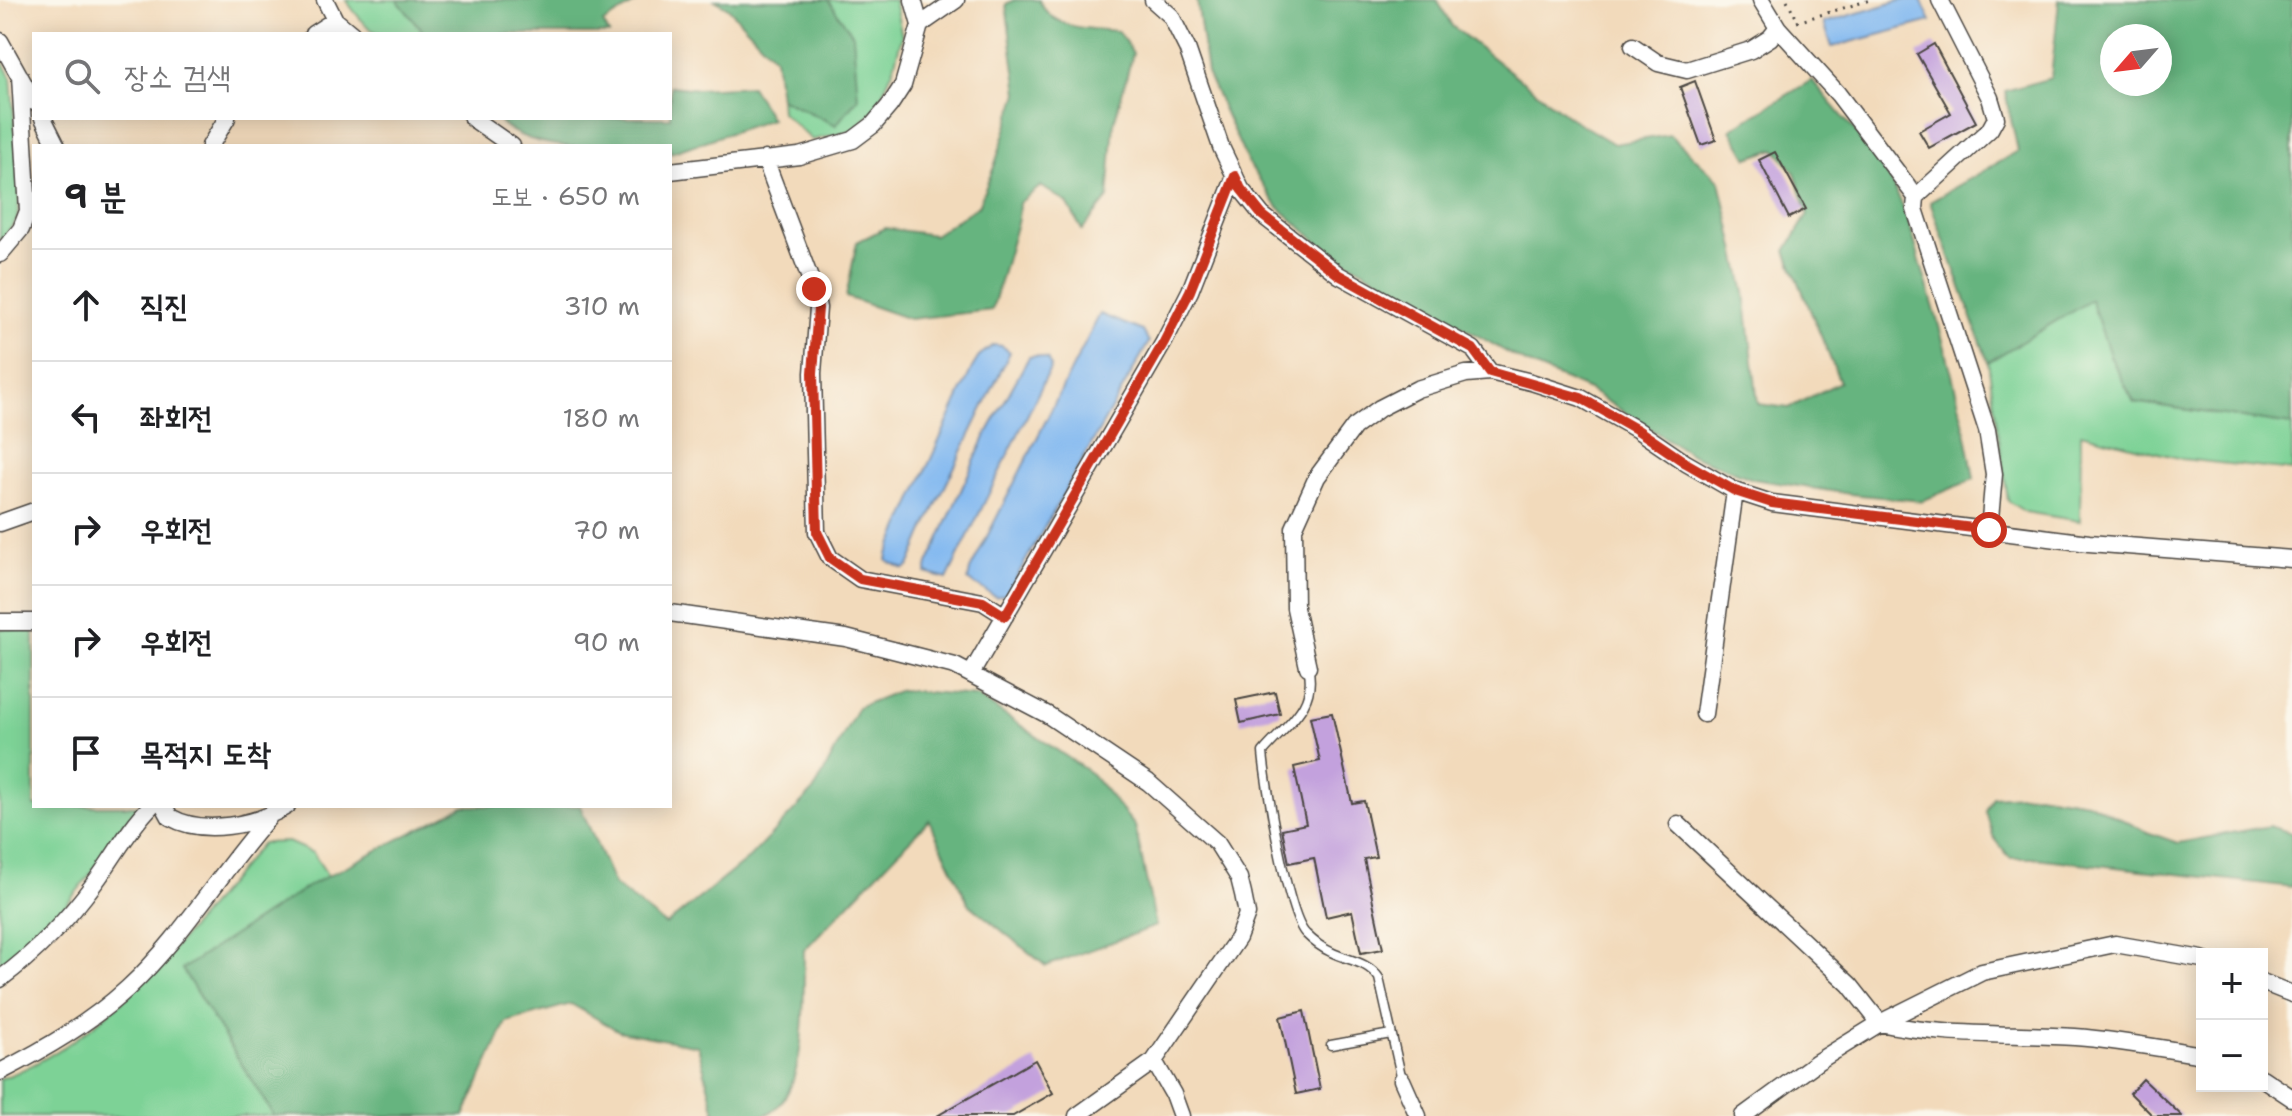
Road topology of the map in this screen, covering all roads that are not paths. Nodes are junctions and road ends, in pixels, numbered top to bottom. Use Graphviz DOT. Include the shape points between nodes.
graph roads {
  1 [pos="325,0"];
  2 [pos="913,0"];
  3 [pos="956,0"];
  4 [pos="1153,0"];
  5 [pos="1179,0"];
  6 [pos="1761,0"];
  7 [pos="1940,0"];
  8 [pos="1171,16"];
  9 [pos="335,20"];
  10 [pos="920,25"];
  11 [pos="1778,28"];
  12 [pos="316,32"];
  13 [pos="350,32"];
  14 [pos="0,41"];
  15 [pos="1633,46"];
  16 [pos="20,76"];
  17 [pos="32,98"];
  18 [pos="44,120"];
  19 [pos="226,120"];
  20 [pos="475,120"];
  21 [pos="56,144"];
  22 [pos="211,144"];
  23 [pos="509,144"];
  24 [pos="765,159"];
  25 [pos="672,171"];
  26 [pos="1235,176"];
  27 [pos="1916,197"];
  28 [pos="0,254"];
  29 [pos="1490,372"];
  30 [pos="1735,491"];
  31 [pos="32,512"];
  32 [pos="0,523"];
  33 [pos="1989,530"];
  34 [pos="2292,559"];
  35 [pos="672,613"];
  36 [pos="1005,616"];
  37 [pos="0,622"];
  38 [pos="32,622"];
  39 [pos="1308,667"];
  40 [pos="971,674"];
  41 [pos="1704,714"];
  42 [pos="150,808"];
  43 [pos="165,808"];
  44 [pos="284,808"];
  45 [pos="269,817"];
  46 [pos="1678,824"];
  47 [pos="2196,958"];
  48 [pos="0,979"];
  49 [pos="2268,984"];
  50 [pos="2292,994"];
  51 [pos="1880,1023"];
  52 [pos="1391,1034"];
  53 [pos="1331,1045"];
  54 [pos="2196,1054"];
  55 [pos="1154,1061"];
  56 [pos="0,1072"];
  57 [pos="1402,1080"];
  58 [pos="2268,1082"];
  59 [pos="2292,1098"];
  60 [pos="1077,1116"];
  61 [pos="1181,1116"];
  62 [pos="1418,1116"];
  63 [pos="1743,1116"];
  1 -- 9 [label="street"];
  2 -- 10 [label="street"];
  3 -- 10 [label="street"];
  4 -- 8 [label="street"];
  5 -- 8 [label="street"];
  6 -- 11 [label="street"];
  7 -- 27 [label="street" via="1996,118"];
  8 -- 26 [label="street"];
  9 -- 12 [label="street"];
  9 -- 13 [label="street"];
  10 -- 24 [label="street" via="903,85 873,125 831,148"];
  11 -- 15 [label="street" via="1751,50 1687,70 1658,63"];
  11 -- 27 [label="street" via="1838,94"];
  14 -- 16 [label="street"];
  16 -- 17 [label="street"];
  16 -- 28 [label="street" via="28,211"];
  18 -- 21 [label="street"];
  19 -- 22 [label="street"];
  20 -- 23 [label="street"];
  24 -- 25 [label="street"];
  24 -- 36 [label="street" via="818,308 814,509 823,547 843,570 860,579 983,602"];
  26 -- 29 [label="street" via="1262,215 1339,275 1473,349"];
  26 -- 36 [label="street" via="1164,342"];
  27 -- 33 [label="street" via="1920,229 1987,430 1994,474"];
  29 -- 30 [label="street" via="1581,398"];
  29 -- 39 [label="street" via="1417,389 1380,408 1354,427 1317,477 1294,528 1295,608"];
  30 -- 33 [label="street" via="1772,503"];
  30 -- 41 [label="street"];
  31 -- 32 [label="street"];
  33 -- 34 [label="street"];
  35 -- 40 [label="street" via="846,638"];
  36 -- 40 [label="street"];
  37 -- 38 [label="street"];
  39 -- 52 [label="lane" via="1307,703 1263,752 1292,904 1302,931 1329,952 1372,969 1379,978"];
  40 -- 55 [label="street" via="1048,715 1148,782 1217,843 1239,878 1247,914 1238,938"];
  42 -- 48 [label="street" via="57,929"];
  43 -- 45 [label="street" via="170,817 194,827"];
  44 -- 45 [label="street"];
  45 -- 56 [label="street" via="128,988 47,1048"];
  46 -- 51 [label="street" via="1850,985"];
  47 -- 51 [label="street" via="2115,944 1982,972"];
  49 -- 50 [label="street"];
  51 -- 54 [label="street" via="1911,1030 2077,1038"];
  51 -- 63 [label="street"];
  52 -- 53 [label="lane"];
  52 -- 57 [label="lane"];
  55 -- 60 [label="street"];
  55 -- 61 [label="street"];
  57 -- 62 [label="street"];
  58 -- 59 [label="street"];
}
